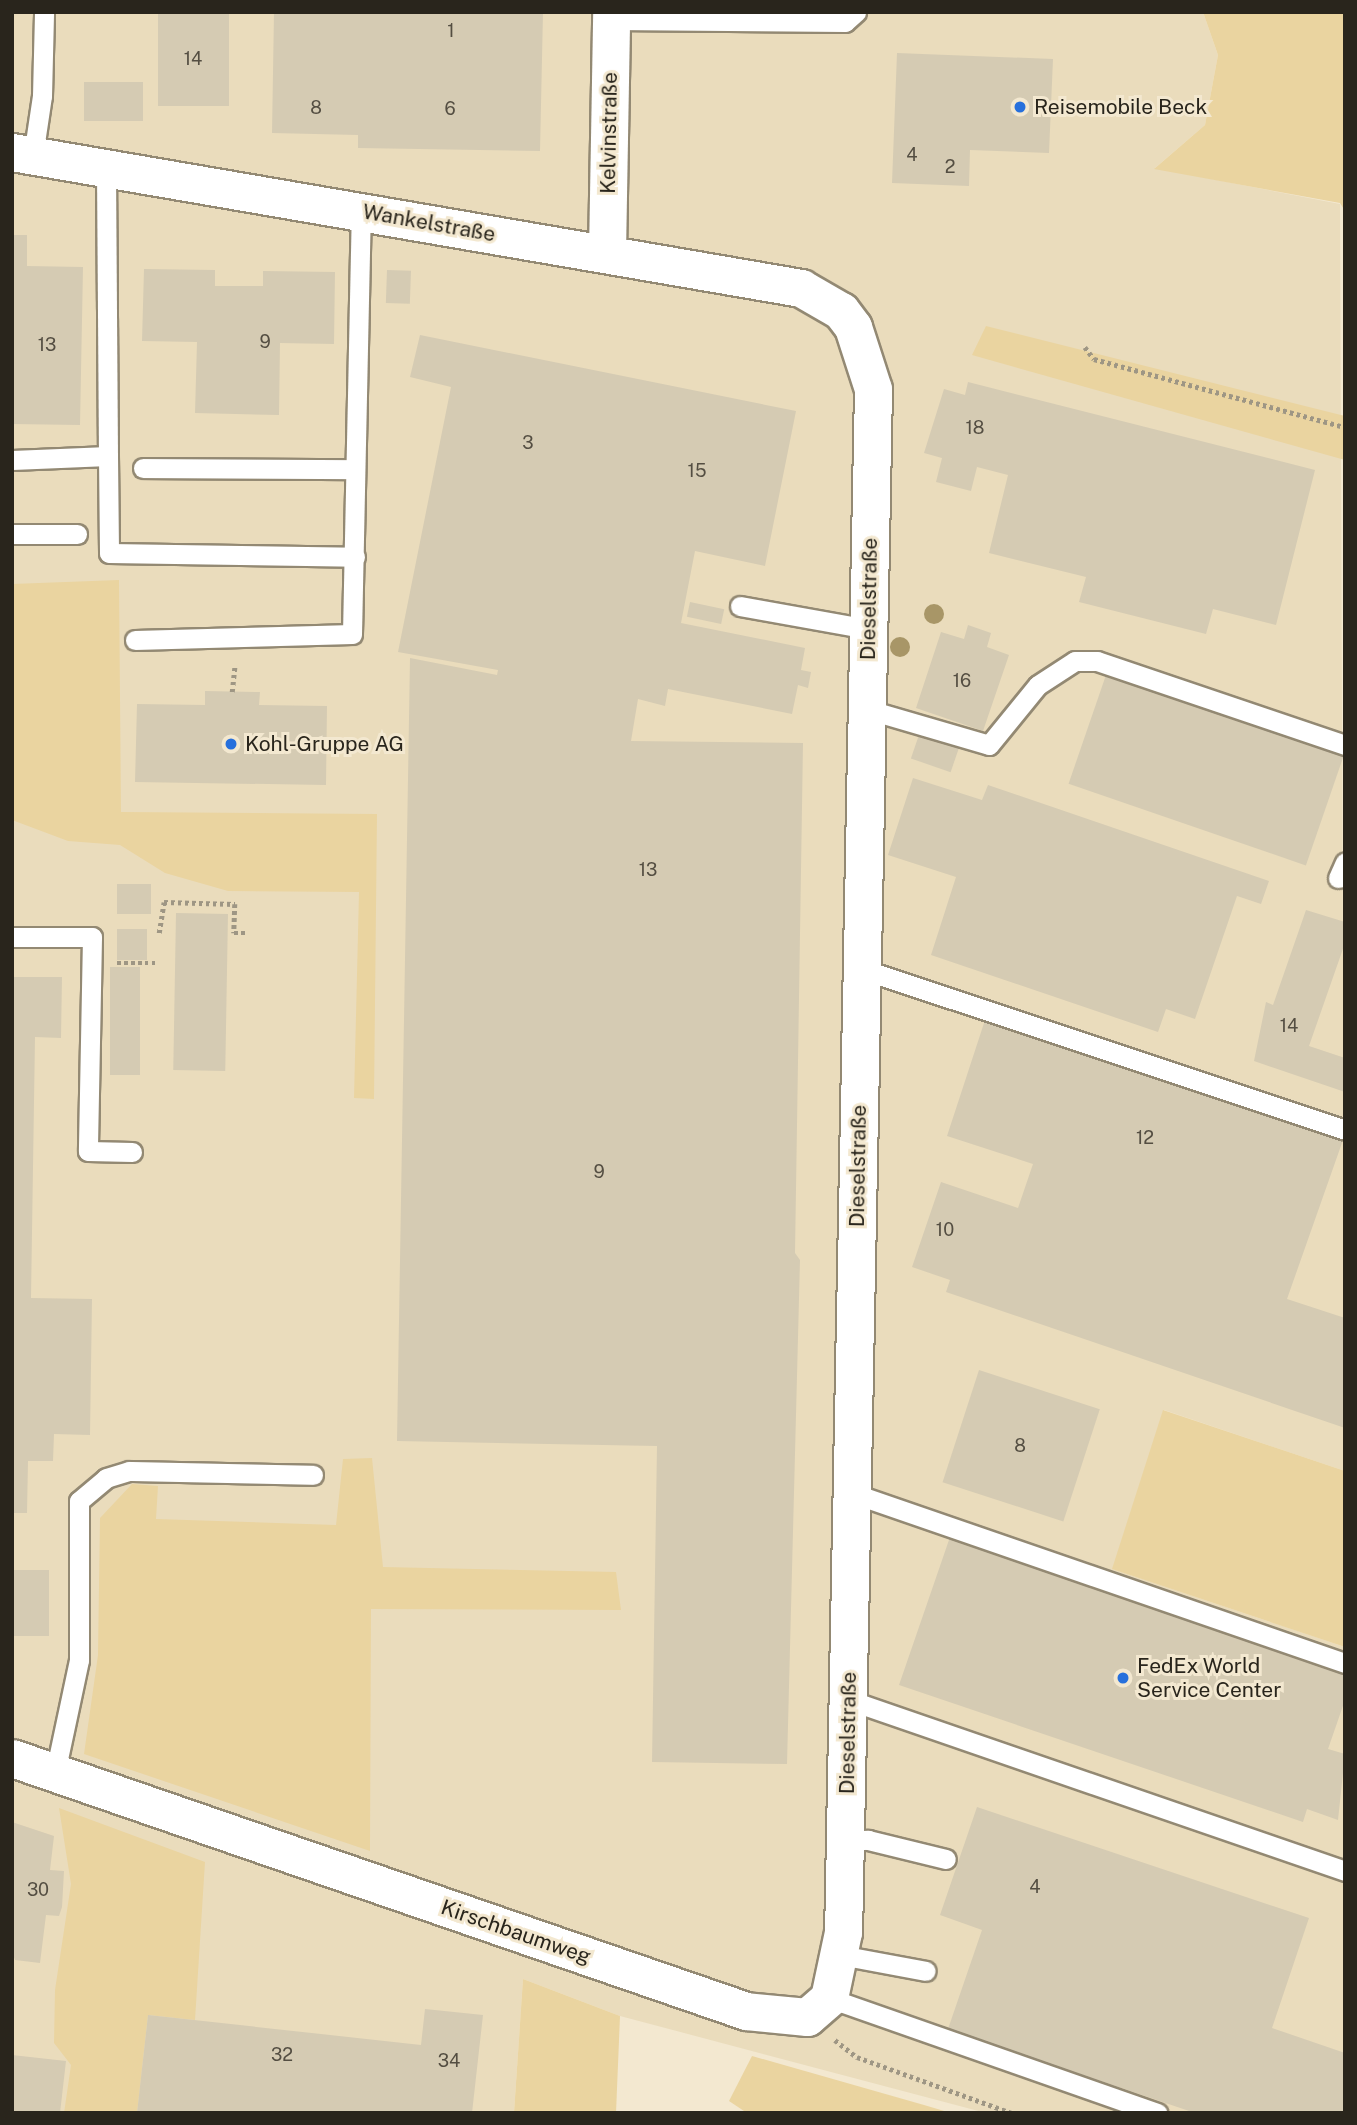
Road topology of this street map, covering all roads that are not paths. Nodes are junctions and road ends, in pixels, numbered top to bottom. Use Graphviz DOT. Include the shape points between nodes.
graph roads {
  1 [pos="44,12"];
  2 [pos="856,12"];
  3 [pos="611,16"];
  4 [pos="22,154"];
  5 [pos="106,167"];
  6 [pos="361,211"];
  7 [pos="607,253"];
  8 [pos="841,311"];
  9 [pos="108,456"];
  10 [pos="12,460"];
  11 [pos="143,468"];
  12 [pos="355,469"];
  13 [pos="12,534"];
  14 [pos="77,534"];
  15 [pos="355,557"];
  16 [pos="740,606"];
  17 [pos="868,629"];
  18 [pos="135,640"];
  19 [pos="866,709"];
  20 [pos="1345,745"];
  21 [pos="12,937"];
  22 [pos="862,969"];
  23 [pos="1345,1130"];
  24 [pos="132,1152"];
  25 [pos="313,1475"];
  26 [pos="852,1493"];
  27 [pos="1345,1663"];
  28 [pos="849,1700"];
  29 [pos="12,1758"];
  30 [pos="55,1773"];
  31 [pos="846,1841"];
  32 [pos="946,1859"];
  33 [pos="1345,1871"];
  34 [pos="841,1955"];
  35 [pos="926,1971"];
  36 [pos="818,2008"];
  37 [pos="1157,2113"];
  1 -- 4 [label="lane" via="43,96"];
  2 -- 3 [label="lane" via="845,22"];
  3 -- 7 [label="street, Kelvinstraße"];
  4 -- 5 [label="street, Wankelstraße"];
  5 -- 6 [label="street, Wankelstraße"];
  5 -- 9 [label="lane"];
  6 -- 7 [label="street, Wankelstraße"];
  6 -- 12 [label="lane"];
  7 -- 8 [label="street, Wankelstraße" via="801,288"];
  8 -- 17 [label="street, Dieselstraße" via="862,347 873,389"];
  9 -- 10 [label="lane"];
  9 -- 15 [label="lane" via="109,553"];
  11 -- 12 [label="lane"];
  12 -- 15 [label="lane"];
  13 -- 14 [label="lane"];
  15 -- 18 [label="lane" via="352,634"];
  16 -- 17 [label="lane"];
  17 -- 19 [label="street, Dieselstraße"];
  19 -- 20 [label="lane" via="989,745 1038,685 1075,661 1097,661"];
  19 -- 22 [label="street, Dieselstraße"];
  21 -- 24 [label="lane" via="92,937 88,1151"];
  22 -- 23 [label="lane"];
  22 -- 26 [label="street, Dieselstraße"];
  25 -- 30 [label="lane" via="129,1471 106,1478 79,1501 79,1660"];
  26 -- 27 [label="lane"];
  26 -- 28 [label="street, Dieselstraße"];
  28 -- 31 [label="street, Dieselstraße"];
  28 -- 33 [label="lane"];
  29 -- 30 [label="street, Kirschbaumweg"];
  30 -- 36 [label="street, Kirschbaumweg" via="746,2011"];
  31 -- 32 [label="lane" via="868,1840"];
  31 -- 34 [label="street, Dieselstraße"];
  34 -- 35 [label="lane"];
  34 -- 36 [label="street, Dieselstraße"];
  36 -- 37 [label="lane"];
}
